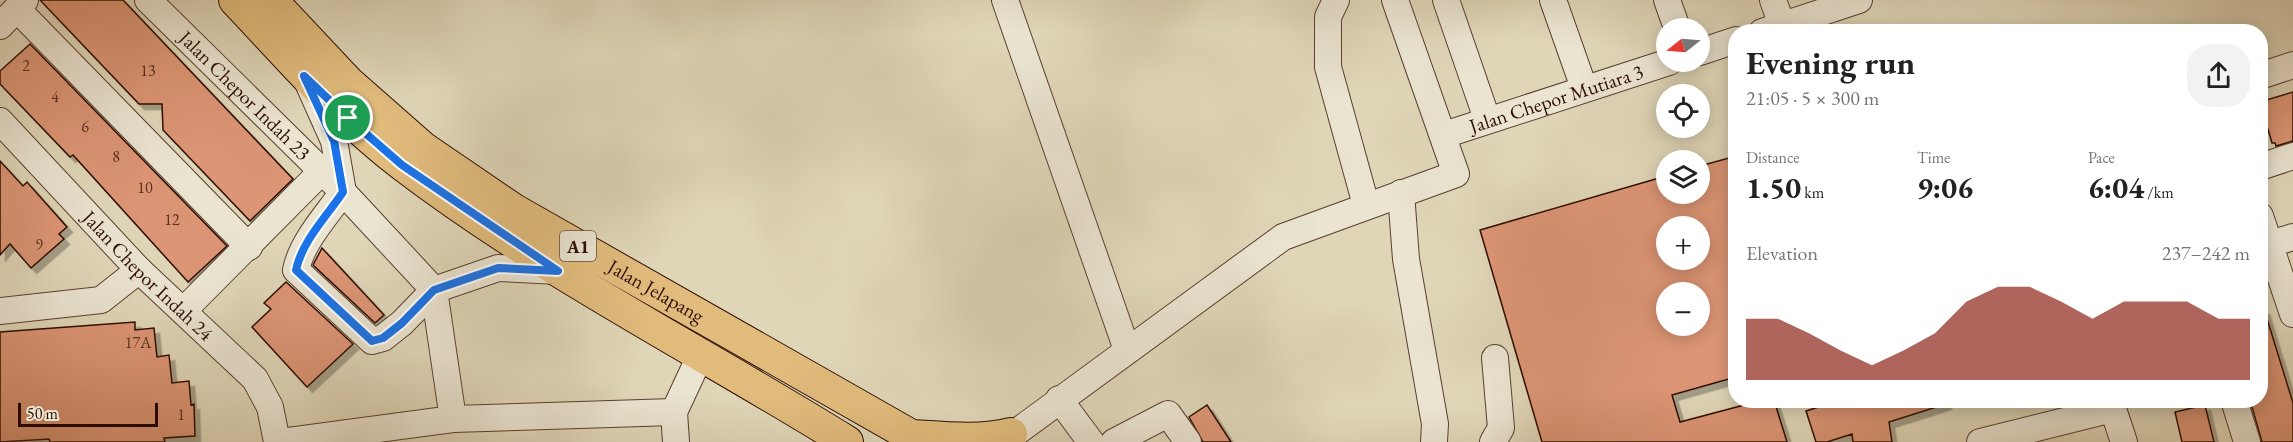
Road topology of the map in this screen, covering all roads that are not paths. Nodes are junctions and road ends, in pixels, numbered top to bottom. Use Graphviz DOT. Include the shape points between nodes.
graph roads {
  1 [pos="148,0"];
  2 [pos="235,0"];
  3 [pos="271,0"];
  4 [pos="1005,0"];
  5 [pos="1336,0"];
  6 [pos="1395,0"];
  7 [pos="1446,0"];
  8 [pos="1553,0"];
  9 [pos="1666,0"];
  10 [pos="1773,0"];
  11 [pos="1859,0"];
  12 [pos="14,12"];
  13 [pos="1673,18"];
  14 [pos="1772,24"];
  15 [pos="1784,24"];
  16 [pos="1728,43"];
  17 [pos="1710,49"];
  18 [pos="2293,65"];
  19 [pos="1656,66"];
  20 [pos="2268,73"];
  21 [pos="304,76"];
  22 [pos="1584,88"];
  23 [pos="1487,119"];
  24 [pos="0,121"];
  25 [pos="1444,135"];
  26 [pos="2293,156"];
  27 [pos="2268,164"];
  28 [pos="321,172"];
  29 [pos="343,192"];
  30 [pos="1401,193"];
  31 [pos="1366,205"];
  32 [pos="2268,225"];
  33 [pos="2281,240"];
  34 [pos="249,247"];
  35 [pos="139,270"];
  36 [pos="558,271"];
  37 [pos="434,290"];
  38 [pos="0,311"];
  39 [pos="183,311"];
  40 [pos="2293,314"];
  41 [pos="1126,351"];
  42 [pos="701,354"];
  43 [pos="1495,358"];
  44 [pos="1059,399"];
  45 [pos="2101,408"];
  46 [pos="2113,408"];
  47 [pos="2236,408"];
  48 [pos="674,412"];
  49 [pos="453,419"];
  50 [pos="1008,438"];
  51 [pos="917,439"];
  52 [pos="279,442"];
  53 [pos="676,442"];
  54 [pos="847,442"];
  55 [pos="1091,442"];
  56 [pos="1114,442"];
  57 [pos="1188,442"];
  58 [pos="1434,442"];
  59 [pos="1492,442"];
  60 [pos="1980,442"];
  61 [pos="2124,442"];
  62 [pos="2247,442"];
  1 -- 28 [label="street, Jalan Chepor Indah 23"];
  2 -- 21 [label="main road, Jalan Jelapang / A1"];
  3 -- 51 [label="main road, Jalan Jelapang / A1" via="348,82 423,148 514,210"];
  4 -- 41 [label="street"];
  5 -- 31 [label="street" via="1328,17 1328,67"];
  6 -- 25 [label="street"];
  7 -- 23 [label="street"];
  8 -- 22 [label="street"];
  9 -- 13 [label="street"];
  10 -- 14 [label="street"];
  11 -- 15 [label="street"];
  12 -- 34 [label="street"];
  16 -- 17 [label="street"];
  18 -- 20 [label="street"];
  19 -- 22 [label="street, Jalan Chepor Mutiara 3"];
  21 -- 29 [label="street" via="334,141"];
  21 -- 36 [label="main road, Jalan Jelapang / A1" via="402,165"];
  22 -- 23 [label="street, Jalan Chepor Mutiara 3"];
  23 -- 25 [label="street, Jalan Chepor Mutiara 3"];
  24 -- 35 [label="street, Jalan Chepor Indah 24"];
  25 -- 30 [label="street" via="1456,174"];
  26 -- 27 [label="street"];
  28 -- 29 [label="street, Jalan Chepor Indah 23"];
  28 -- 34 [label="street"];
  29 -- 37 [label="street, Jalan Chepor Indah 23"];
  29 -- 37 [label="street" via="311,238 296,270 372,341 383,338 402,323"];
  30 -- 31 [label="street"];
  30 -- 58 [label="street" via="1406,259 1435,424"];
  31 -- 41 [label="street" via="1283,237"];
  32 -- 33 [label="street"];
  33 -- 40 [label="street"];
  34 -- 39 [label="street"];
  35 -- 38 [label="street" via="101,300"];
  35 -- 39 [label="street, Jalan Chepor Indah 24"];
  36 -- 37 [label="street" via="498,268"];
  36 -- 42 [label="main road, Jalan Jelapang / A1"];
  37 -- 49 [label="street"];
  39 -- 52 [label="street, Jalan Chepor Indah 24" via="255,379 270,407"];
  41 -- 44 [label="street"];
  42 -- 48 [label="street"];
  42 -- 54 [label="main road, Jalan Jelapang / A1"];
  43 -- 59 [label="street" via="1501,429"];
  44 -- 50 [label="street"];
  44 -- 55 [label="street"];
  45 -- 60 [label="street"];
  46 -- 61 [label="street"];
  47 -- 62 [label="street"];
  48 -- 49 [label="street"];
  48 -- 53 [label="street"];
  49 -- 52 [label="street"];
  50 -- 51 [label="main road"];
  56 -- 57 [label="street" via="1168,414"];
}
